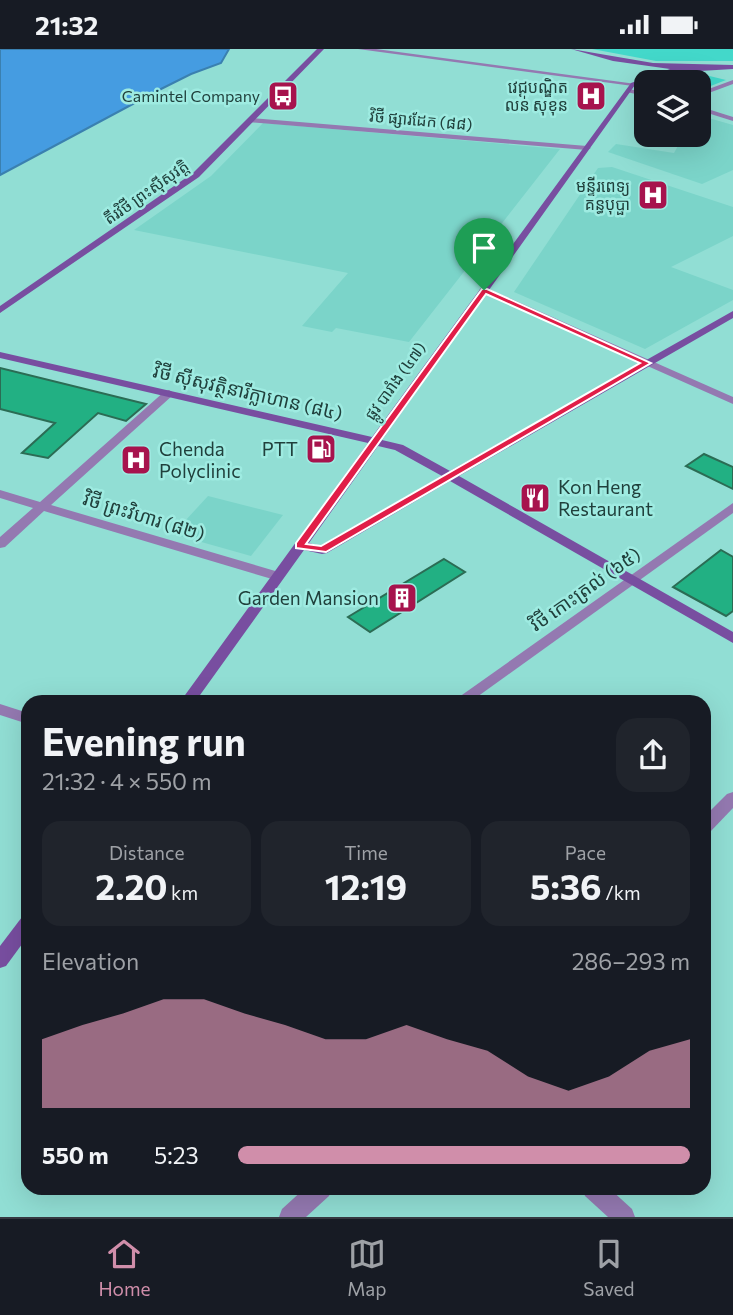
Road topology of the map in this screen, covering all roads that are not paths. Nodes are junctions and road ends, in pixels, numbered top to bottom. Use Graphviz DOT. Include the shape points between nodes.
graph roads {
  1 [pos="321,49"];
  2 [pos="361,49"];
  3 [pos="574,49"];
  4 [pos="592,54"];
  5 [pos="733,67"];
  6 [pos="623,68"];
  7 [pos="693,68"];
  8 [pos="733,82"];
  9 [pos="631,83"];
  10 [pos="634,85"];
  11 [pos="711,90"];
  12 [pos="711,112"];
  13 [pos="733,118"];
  14 [pos="251,120"];
  15 [pos="587,148"];
  16 [pos="484,290"];
  17 [pos="0,310"];
  18 [pos="733,314"];
  19 [pos="0,355"];
  20 [pos="647,363"];
  21 [pos="169,394"];
  22 [pos="733,401"];
  23 [pos="375,441"];
  24 [pos="450,476"];
  25 [pos="0,493"];
  26 [pos="44,506"];
  27 [pos="733,507"];
  28 [pos="0,544"];
  29 [pos="300,545"];
  30 [pos="277,576"];
  31 [pos="631,580"];
  32 [pos="733,638"];
  33 [pos="192,695"];
  34 [pos="469,695"];
  35 [pos="0,709"];
  36 [pos="21,716"];
  37 [pos="733,798"];
  38 [pos="711,820"];
  39 [pos="21,932"];
  40 [pos="0,960"];
  41 [pos="314,1195"];
  42 [pos="600,1195"];
  43 [pos="290,1217"];
  44 [pos="624,1217"];
  1 -- 14 [label="main road, តីរវិថី ព្រះស៊ីសុវត្តិ"];
  2 -- 9 [label="street"];
  3 -- 4 [label="main road"];
  4 -- 6 [label="main road"];
  4 -- 7 [label="main road"];
  5 -- 7 [label="main road"];
  7 -- 9 [label="main road"];
  8 -- 11 [label="street"];
  9 -- 10 [label="street"];
  9 -- 15 [label="main road, ផ្លូវ បារាំង (៤៧)"];
  12 -- 13 [label="street"];
  14 -- 15 [label="street, វិថី ផ្សារដែក (៨៨)"];
  14 -- 17 [label="main road, តីរវិថី ព្រះស៊ីសុវត្តិ" via="196,175"];
  15 -- 16 [label="main road, ផ្លូវ បារាំង (៤៧)"];
  16 -- 20 [label="street"];
  16 -- 23 [label="main road, ផ្លូវ បារាំង (៤៧)"];
  18 -- 20 [label="main road"];
  19 -- 21 [label="main road, វិថី ស៊ីសុវត្ថិនារីក្លាហាន (៨៤)"];
  20 -- 22 [label="street"];
  20 -- 24 [label="main road"];
  21 -- 23 [label="main road, វិថី ស៊ីសុវត្ថិនារីក្លាហាន (៨៤)"];
  21 -- 26 [label="street"];
  23 -- 24 [label="main road, វិថី ស៊ីសុវត្ថិនារីក្លាហាន (៨៤)" via="399,447"];
  23 -- 29 [label="main road, ផ្លូវ បារាំង (៤៧)"];
  24 -- 29 [label="main road" via="322,550"];
  24 -- 31 [label="main road, វិថី ស៊ីសុវត្ថិនារីក្លាហាន (៨៤)"];
  25 -- 26 [label="street, វិថី ព្រះវិហារ (៨២)"];
  26 -- 28 [label="street"];
  26 -- 30 [label="street, វិថី ព្រះវិហារ (៨២)"];
  27 -- 31 [label="street, វិថី កោះត្រល់ (៦៥)"];
  29 -- 30 [label="main road, ផ្លូវ បារាំង (៤៧)"];
  30 -- 33 [label="main road, ផ្លូវ បារាំង (៤៧)"];
  31 -- 32 [label="main road, វិថី ស៊ីសុវត្ថិនារីក្លាហាន (៨៤)"];
  31 -- 34 [label="street, វិថី កោះត្រល់ (៦៥)"];
  35 -- 36 [label="street"];
  37 -- 38 [label="street"];
  39 -- 40 [label="main road"];
  41 -- 43 [label="street"];
  42 -- 44 [label="street"];
}
